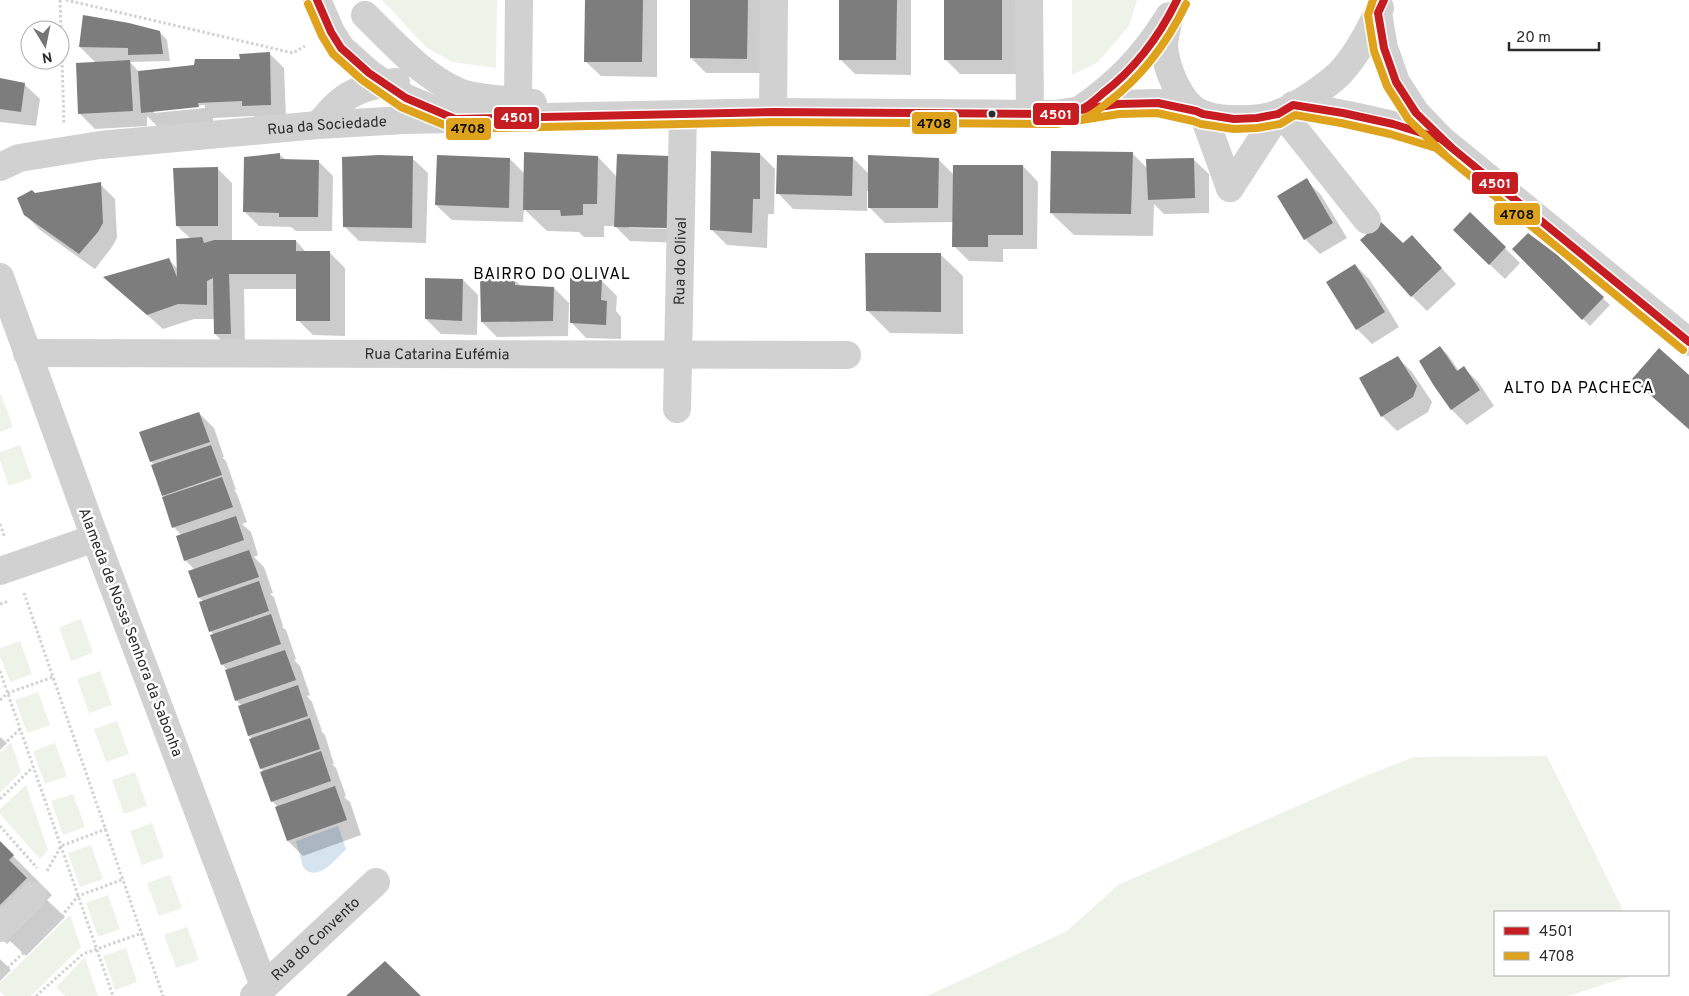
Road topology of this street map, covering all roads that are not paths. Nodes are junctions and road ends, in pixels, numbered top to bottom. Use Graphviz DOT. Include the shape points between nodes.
graph roads {
  1 [pos="317,0"];
  2 [pos="519,0"];
  3 [pos="774,0"];
  4 [pos="1029,0"];
  5 [pos="1381,6"];
  6 [pos="361,7"];
  7 [pos="1173,8"];
  8 [pos="336,40"];
  9 [pos="384,83"];
  10 [pos="518,100"];
  11 [pos="339,102"];
  12 [pos="456,105"];
  13 [pos="1079,111"];
  14 [pos="1284,111"];
  15 [pos="773,112"];
  16 [pos="1200,112"];
  17 [pos="683,114"];
  18 [pos="1030,115"];
  19 [pos="601,116"];
  20 [pos="360,123"];
  21 [pos="318,125"];
  22 [pos="1441,139"];
  23 [pos="0,167"];
  24 [pos="1367,220"];
  25 [pos="0,277"];
  26 [pos="1689,342"];
  27 [pos="27,353"];
  28 [pos="678,355"];
  29 [pos="847,355"];
  30 [pos="677,409"];
  31 [pos="95,538"];
  32 [pos="7,569"];
  33 [pos="376,882"];
  34 [pos="38,886"];
  35 [pos="0,928"];
  36 [pos="259,991"];
  1 -- 8 [label="street"];
  2 -- 10 [label="street"];
  3 -- 15 [label="street"];
  4 -- 18 [label="street"];
  5 -- 14 [label="street" via="1360,46 1340,73 1317,92"];
  5 -- 22 [label="street" via="1384,48 1396,82 1416,113"];
  6 -- 9 [label="street" via="379,40 384,59"];
  6 -- 12 [label="street"];
  7 -- 13 [label="street" via="1152,44 1130,70"];
  7 -- 16 [label="street" via="1164,45 1169,73 1180,94"];
  8 -- 9 [label="street" via="369,73"];
  8 -- 11 [label="street" via="347,66 346,84"];
  9 -- 11 [label="street" via="354,92"];
  9 -- 12 [label="street" via="411,80"];
  9 -- 20 [label="street"];
  10 -- 12 [label="street" via="482,97"];
  10 -- 19 [label="street"];
  11 -- 21 [label="street"];
  12 -- 19 [label="street, Rua da Sociedade"];
  12 -- 20 [label="street, Rua da Sociedade"];
  13 -- 16 [label="street, Rua da Sociedade" via="1118,104 1158,103"];
  13 -- 18 [label="street, Rua da Sociedade"];
  14 -- 16 [label="street, Rua da Sociedade" via="1257,118 1234,119"];
  14 -- 16 [label="street" via="1230,188"];
  14 -- 22 [label="street" via="1352,115"];
  14 -- 24 [label="street"];
  15 -- 17 [label="street, Rua da Sociedade"];
  15 -- 18 [label="street, Rua da Sociedade"];
  17 -- 19 [label="street, Rua da Sociedade"];
  17 -- 28 [label="street, Rua do Olival"];
  20 -- 21 [label="street, Rua da Sociedade"];
  21 -- 23 [label="street, Rua da Sociedade" via="100,145 19,158"];
  22 -- 26 [label="street"];
  25 -- 27 [label="street, Alameda de Nossa Senhora da Sabonha"];
  27 -- 28 [label="street, Rua Catarina Eufémia"];
  27 -- 31 [label="street, Alameda de Nossa Senhora da Sabonha"];
  28 -- 29 [label="street, Rua Catarina Eufémia"];
  28 -- 30 [label="street, Rua do Olival"];
  31 -- 32 [label="street"];
  31 -- 36 [label="street, Alameda de Nossa Senhora da Sabonha"];
  33 -- 36 [label="street, Rua do Convento"];
  34 -- 35 [label="street"];
}
